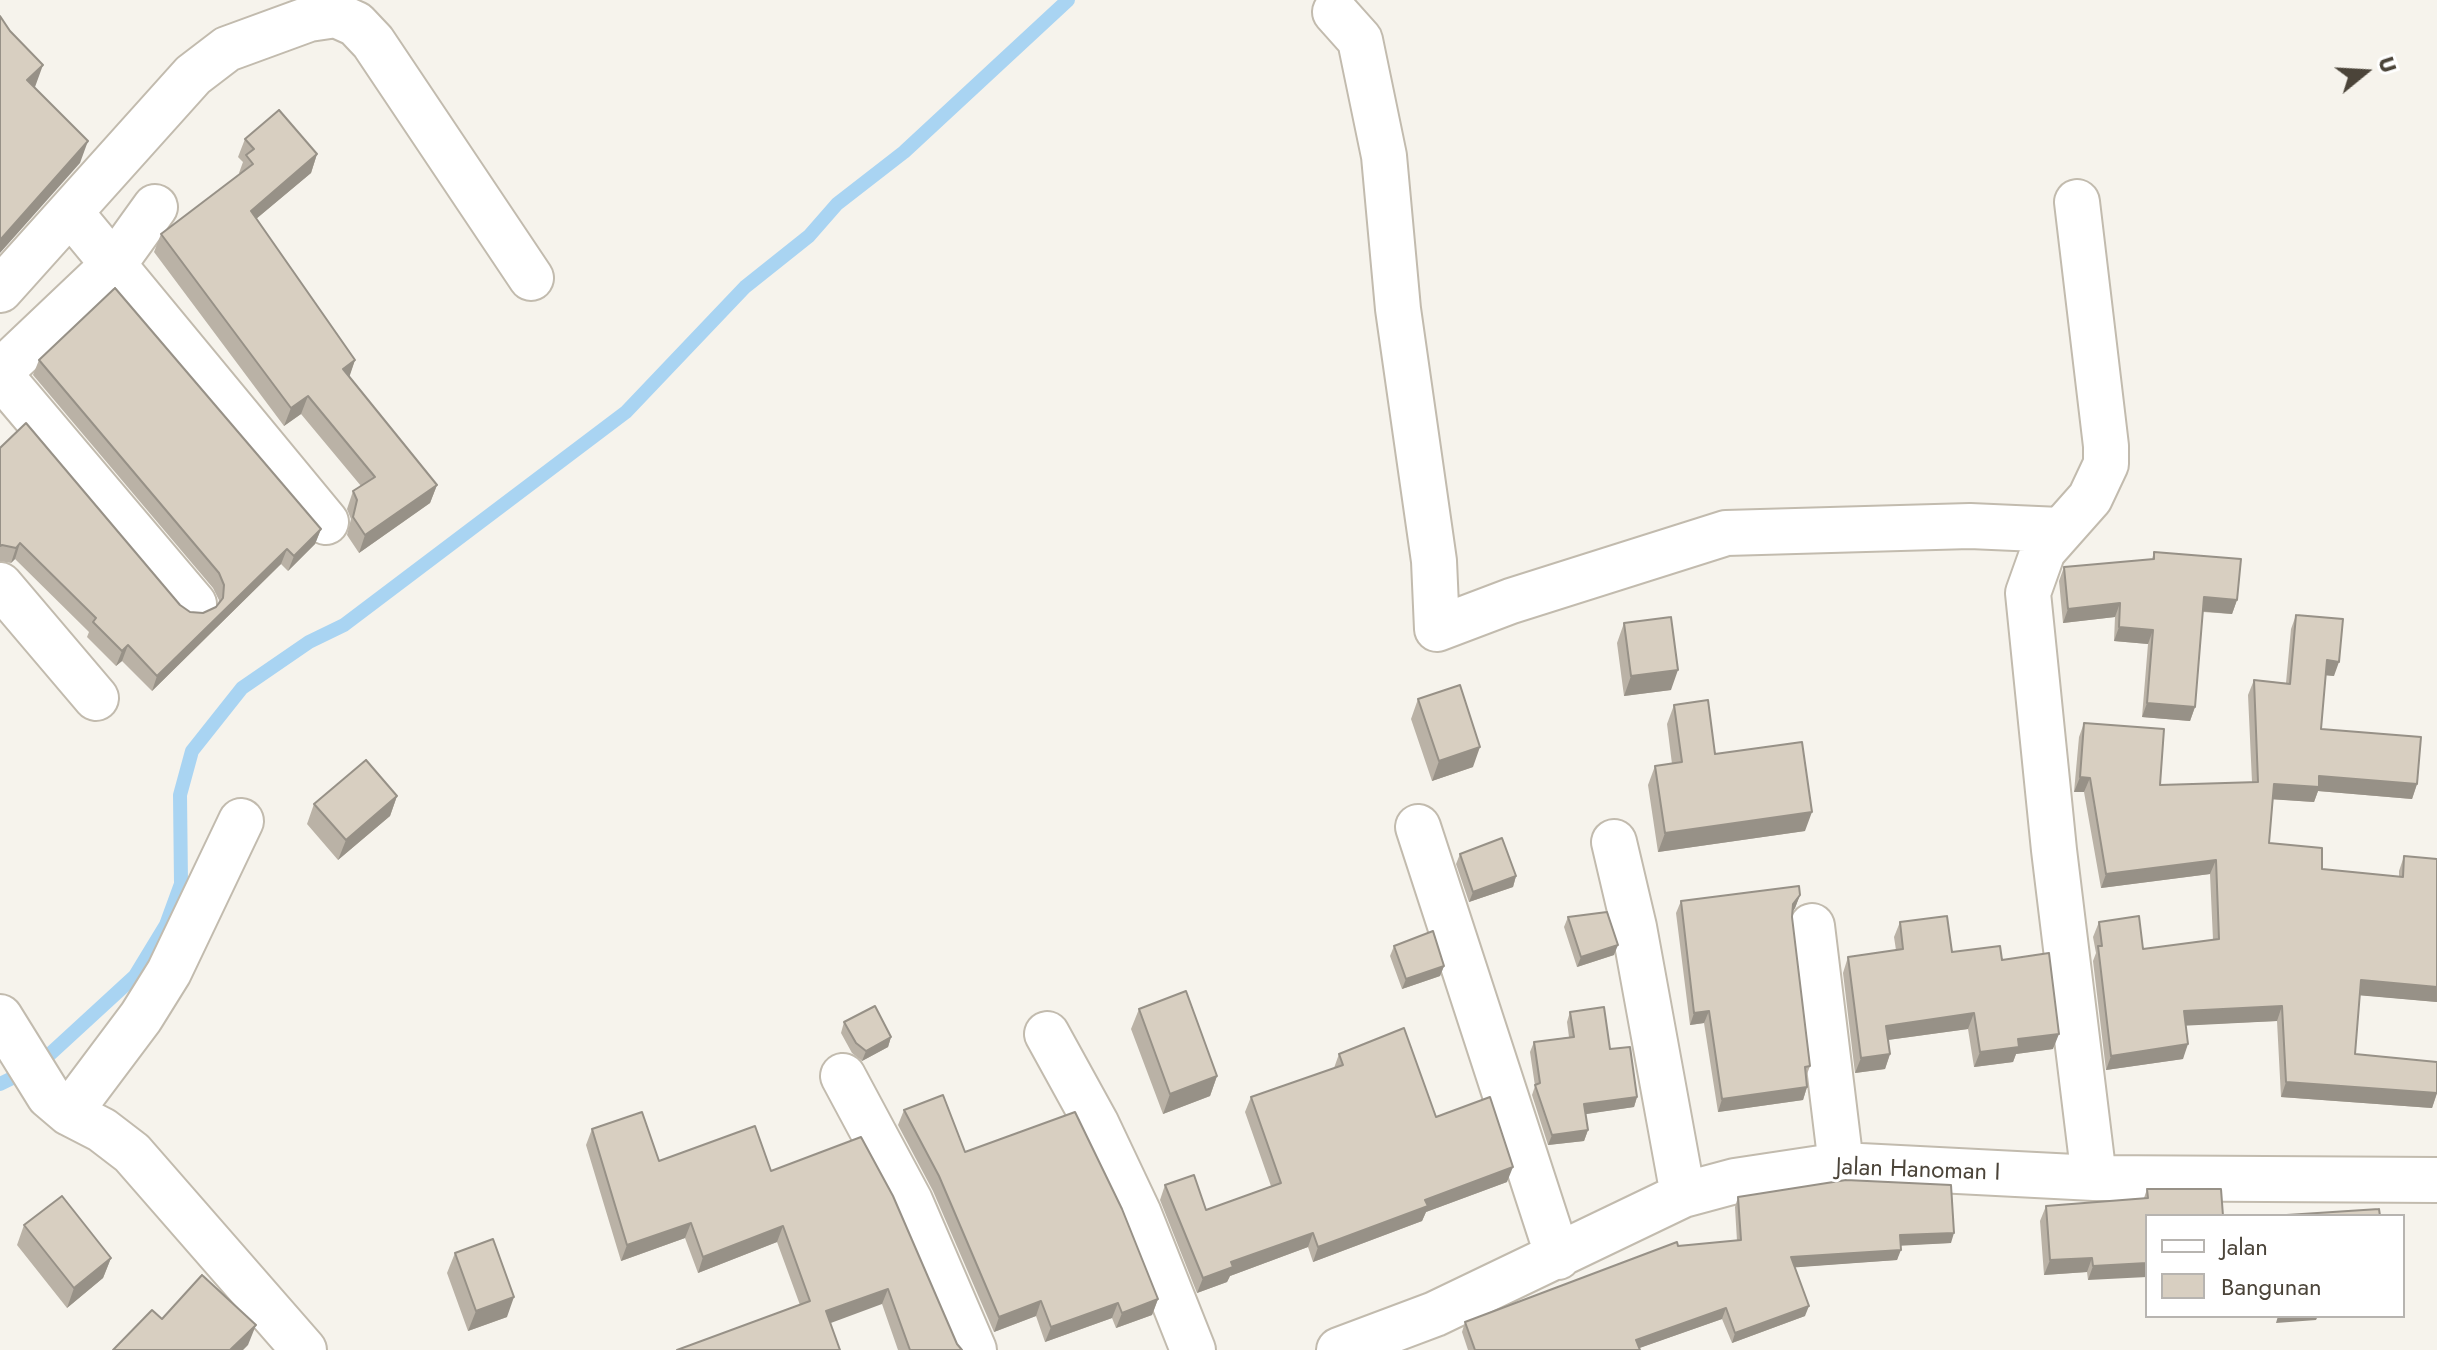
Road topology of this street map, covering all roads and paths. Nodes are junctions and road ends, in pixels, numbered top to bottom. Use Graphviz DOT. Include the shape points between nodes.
graph roads {
  1 [pos="1335,12"];
  2 [pos="2077,202"];
  3 [pos="155,207"];
  4 [pos="70,212"];
  5 [pos="114,264"];
  6 [pos="531,278"];
  7 [pos="0,290"];
  8 [pos="0,374"];
  9 [pos="326,522"];
  10 [pos="2060,530"];
  11 [pos="0,585"];
  12 [pos="194,604"];
  13 [pos="96,698"];
  14 [pos="241,821"];
  15 [pos="1418,827"];
  16 [pos="1614,842"];
  17 [pos="1812,926"];
  18 [pos="7,1031"];
  19 [pos="1047,1034"];
  20 [pos="843,1076"];
  21 [pos="59,1104"];
  22 [pos="1841,1165"];
  23 [pos="2094,1178"];
  24 [pos="2437,1180"];
  25 [pos="1683,1195"];
  26 [pos="1558,1257"];
  27 [pos="304,1350"];
  28 [pos="974,1350"];
  29 [pos="1193,1350"];
  30 [pos="1339,1350"];
  1 -- 10 [label="street" via="1360,40 1384,156 1398,309 1434,561 1437,629 1726,533 1970,526"];
  2 -- 10 [label="street" via="2106,464 2090,498"];
  3 -- 5 [label="street"];
  4 -- 5 [label="street"];
  4 -- 6 [label="street" via="193,75 227,49 309,19 336,15 356,24 373,42"];
  4 -- 7 [label="street"];
  5 -- 8 [label="street"];
  5 -- 9 [label="street"];
  8 -- 12 [label="street"];
  10 -- 23 [label="street" via="2043,551 2028,593"];
  11 -- 13 [label="street"];
  14 -- 21 [label="street" via="169,972 141,1017"];
  15 -- 26 [label="street"];
  16 -- 25 [label="street"];
  17 -- 22 [label="street"];
  18 -- 21 [label="street"];
  19 -- 29 [label="street" via="1139,1214"];
  20 -- 28 [label="street" via="910,1201"];
  21 -- 27 [label="street" via="132,1153"];
  22 -- 23 [label="street, Jalan Hanoman I"];
  22 -- 25 [label="street, Jalan Hanoman I" via="1735,1181"];
  23 -- 24 [label="street, Jalan Hanoman I"];
  25 -- 26 [label="street, Jalan Hanoman I"];
  26 -- 30 [label="street, Jalan Hanoman I" via="1435,1314"];
}
